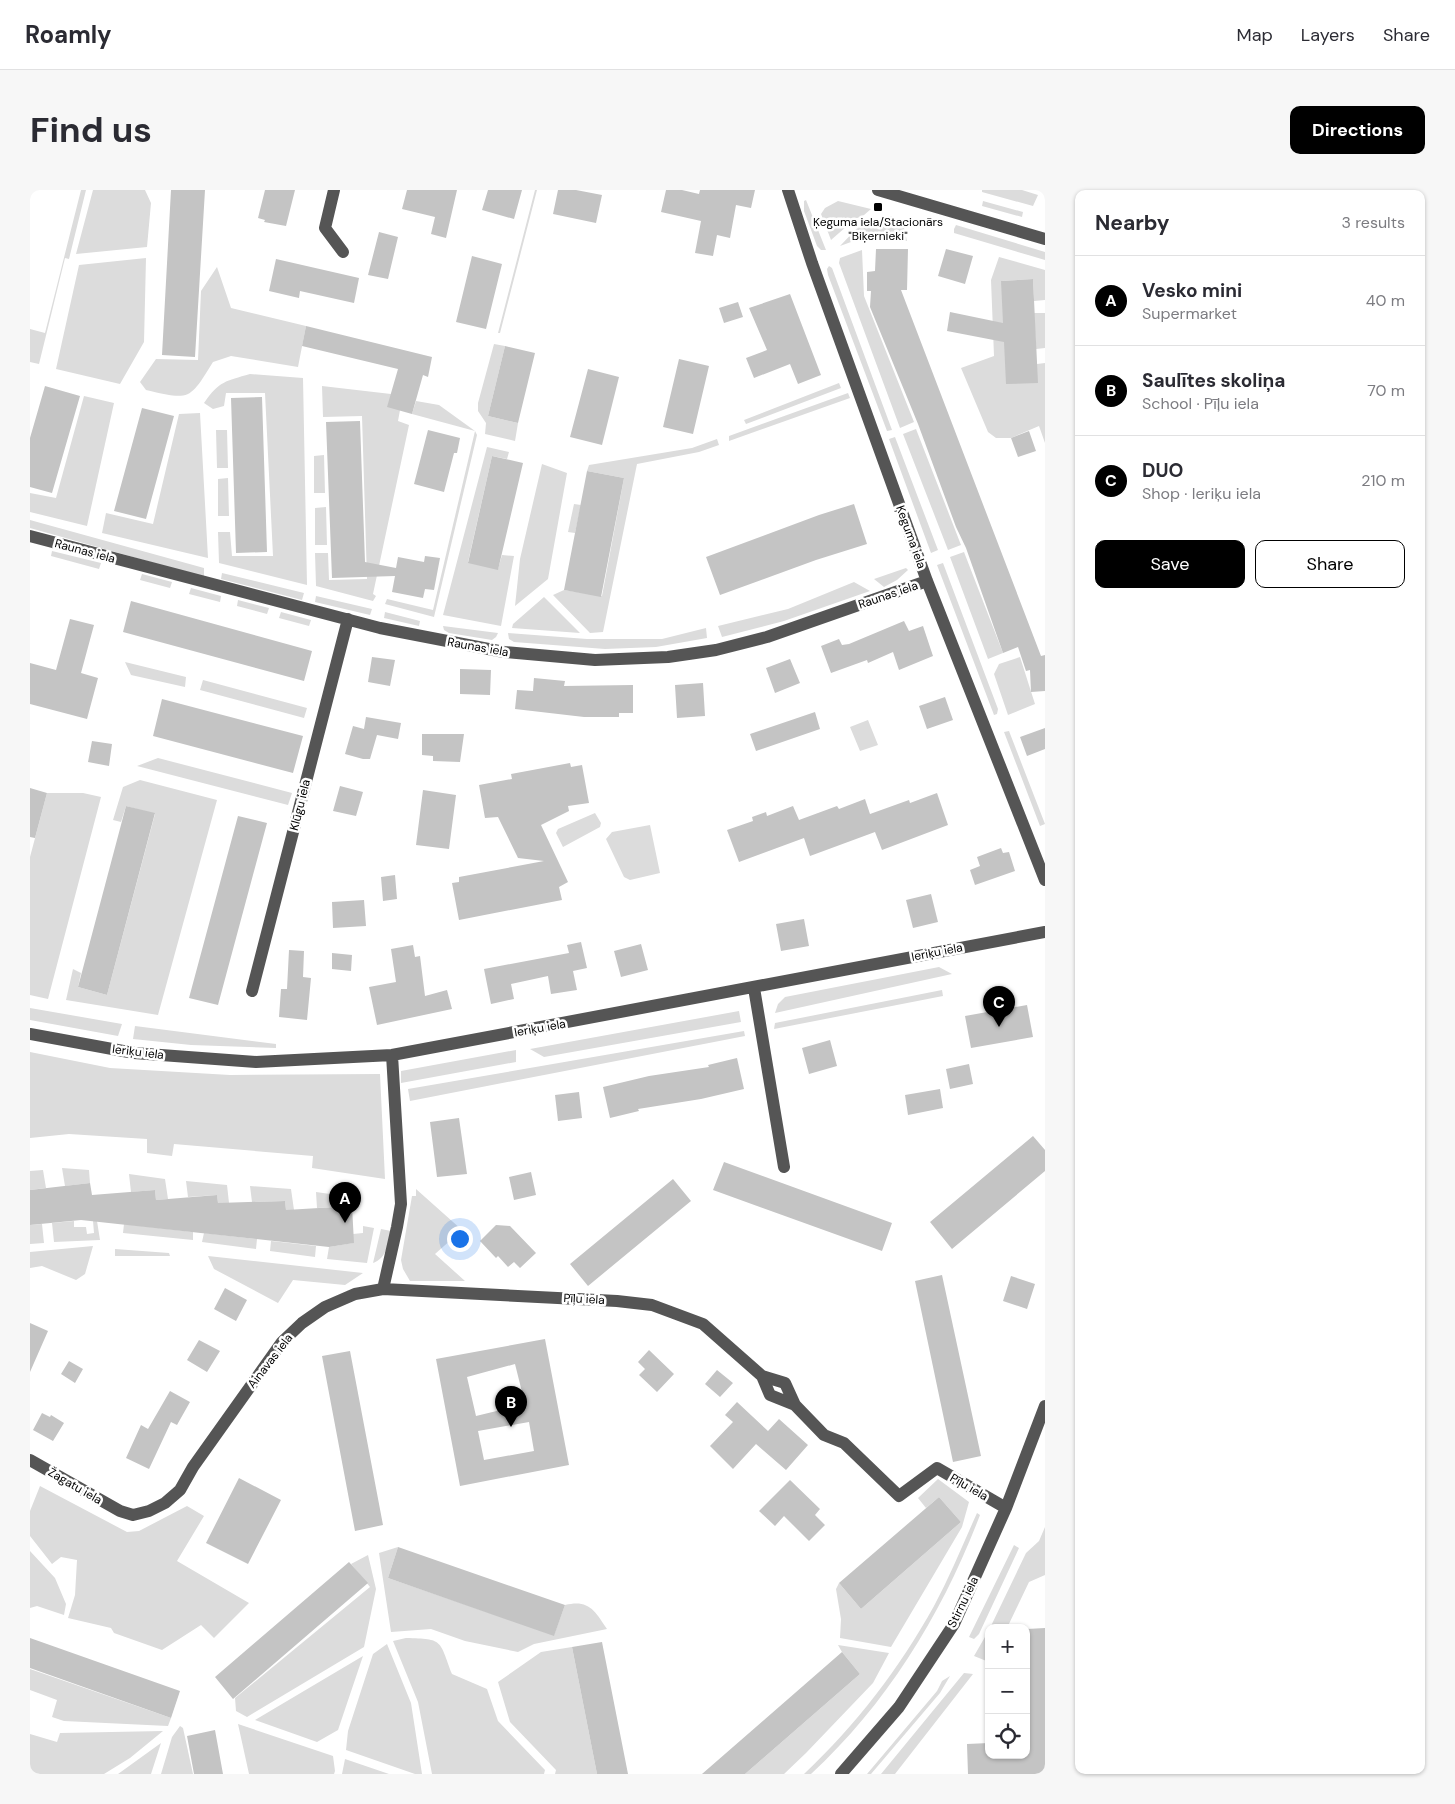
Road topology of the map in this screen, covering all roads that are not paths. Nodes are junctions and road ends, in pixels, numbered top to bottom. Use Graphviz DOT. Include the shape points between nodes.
graph roads {
  1 [pos="334,190"];
  2 [pos="788,190"];
  3 [pos="878,190"];
  4 [pos="1045,239"];
  5 [pos="343,252"];
  6 [pos="30,536"];
  7 [pos="927,581"];
  8 [pos="348,620"];
  9 [pos="1045,880"];
  10 [pos="1045,932"];
  11 [pos="754,988"];
  12 [pos="252,991"];
  13 [pos="30,1034"];
  14 [pos="392,1055"];
  15 [pos="784,1167"];
  16 [pos="383,1288"];
  17 [pos="1045,1406"];
  18 [pos="30,1460"];
  19 [pos="1006,1508"];
  20 [pos="120,1511"];
  21 [pos="841,1774"];
  1 -- 5 [label="street" via="326,228"];
  2 -- 7 [label="street, Ķeguma iela"];
  3 -- 4 [label="street"];
  6 -- 8 [label="street, Raunas iela"];
  7 -- 8 [label="street, Raunas iela" via="767,637 716,650 668,657 595,660 504,652"];
  7 -- 9 [label="street, Ķeguma iela"];
  8 -- 12 [label="street, Klūgu iela"];
  10 -- 11 [label="street, Ieriķu iela"];
  11 -- 14 [label="street, Ieriķu iela"];
  11 -- 15 [label="street"];
  13 -- 14 [label="street, Ieriķu iela" via="134,1053 256,1062"];
  14 -- 16 [label="street" via="401,1204"];
  16 -- 19 [label="street, Pīļu iela" via="652,1305 703,1324 762,1376 770,1395 795,1405 824,1435 844,1443 899,1496 937,1468"];
  16 -- 20 [label="street, Ainavas iela" via="354,1294 302,1322 282,1342 180,1490 149,1511 133,1515"];
  17 -- 19 [label="street, Stirnu iela"];
  18 -- 20 [label="street, Žagatu iela"];
  19 -- 21 [label="street, Stirnu iela" via="954,1624 899,1707"];
}
